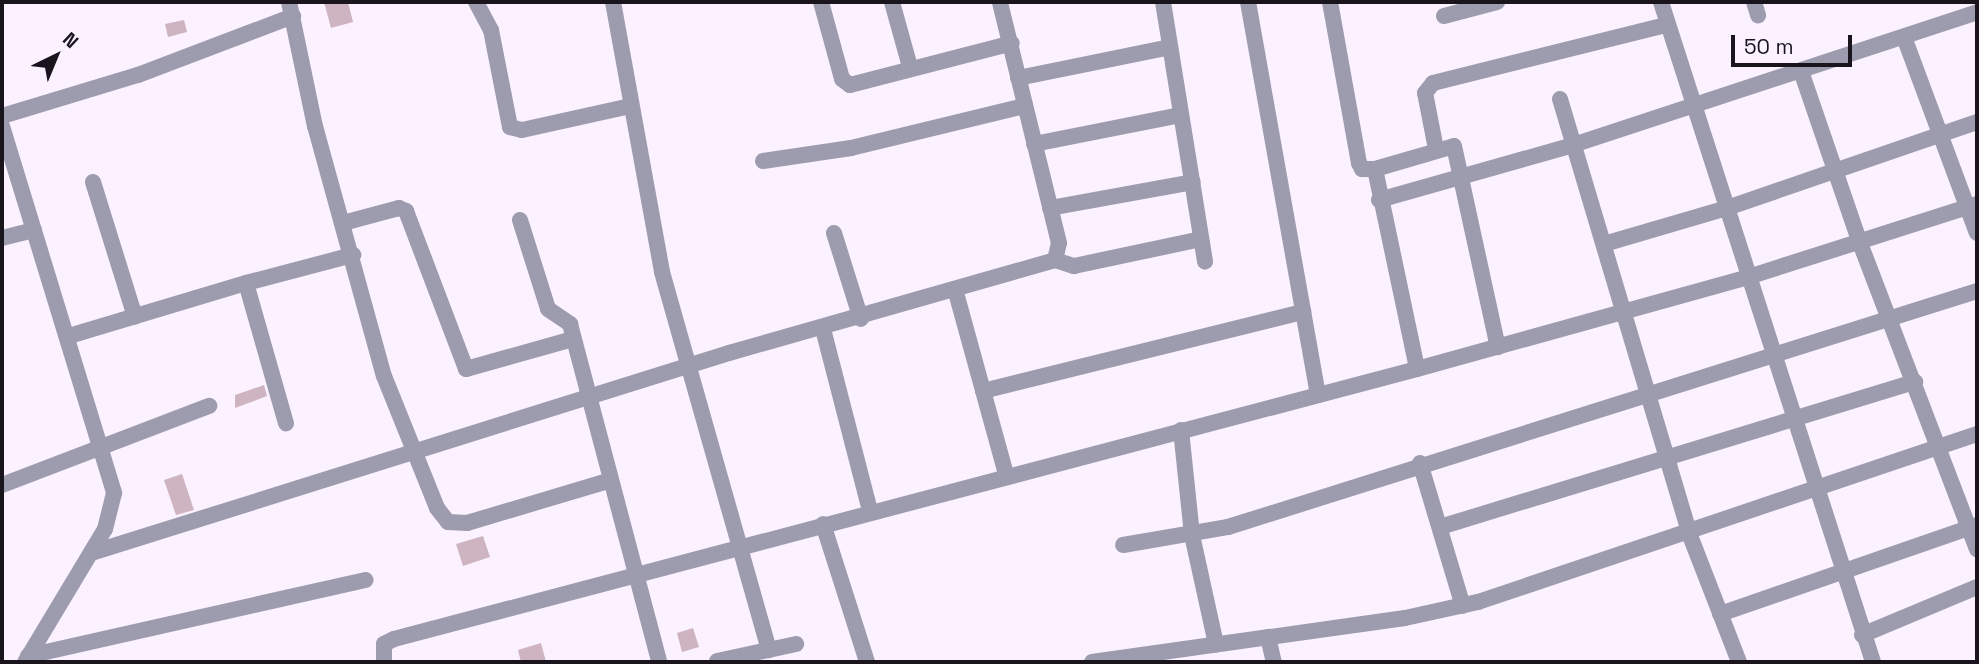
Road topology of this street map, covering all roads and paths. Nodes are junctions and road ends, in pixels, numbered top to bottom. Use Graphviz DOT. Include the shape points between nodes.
graph roads {
  1 [pos="476,2"];
  2 [pos="613,2"];
  3 [pos="821,2"];
  4 [pos="892,2"];
  5 [pos="1000,2"];
  6 [pos="1163,2"];
  7 [pos="1248,2"];
  8 [pos="1330,2"];
  9 [pos="1497,2"];
  10 [pos="1661,2"];
  11 [pos="291,9"];
  12 [pos="1977,12"];
  13 [pos="1444,16"];
  14 [pos="1666,25"];
  15 [pos="1903,37"];
  16 [pos="1012,43"];
  17 [pos="1170,47"];
  18 [pos="910,67"];
  19 [pos="1801,71"];
  20 [pos="1018,78"];
  21 [pos="1560,99"];
  22 [pos="1693,105"];
  23 [pos="630,106"];
  24 [pos="1025,106"];
  25 [pos="1181,115"];
  26 [pos="2,116"];
  27 [pos="1977,122"];
  28 [pos="2,126"];
  29 [pos="1940,134"];
  30 [pos="1034,144"];
  31 [pos="1573,145"];
  32 [pos="1436,149"];
  33 [pos="763,161"];
  34 [pos="1375,169"];
  35 [pos="1839,171"];
  36 [pos="1461,177"];
  37 [pos="93,182"];
  38 [pos="1193,182"];
  39 [pos="1379,200"];
  40 [pos="1973,206"];
  41 [pos="1050,208"];
  42 [pos="1724,209"];
  43 [pos="520,220"];
  44 [pos="344,223"];
  45 [pos="34,230"];
  46 [pos="834,233"];
  47 [pos="1977,233"];
  48 [pos="2,238"];
  49 [pos="1201,239"];
  50 [pos="1860,243"];
  51 [pos="1604,244"];
  52 [pos="353,256"];
  53 [pos="1055,260"];
  54 [pos="1205,262"];
  55 [pos="1745,278"];
  56 [pos="246,283"];
  57 [pos="955,289"];
  58 [pos="1977,291"];
  59 [pos="1303,312"];
  60 [pos="1622,313"];
  61 [pos="135,317"];
  62 [pos="861,319"];
  63 [pos="1891,320"];
  64 [pos="823,330"];
  65 [pos="69,336"];
  66 [pos="573,339"];
  67 [pos="1498,347"];
  68 [pos="1772,357"];
  69 [pos="692,365"];
  70 [pos="1417,369"];
  71 [pos="1915,382"];
  72 [pos="983,391"];
  73 [pos="1648,394"];
  74 [pos="1318,395"];
  75 [pos="587,400"];
  76 [pos="209,405"];
  77 [pos="1791,418"];
  78 [pos="286,423"];
  79 [pos="1181,430"];
  80 [pos="1977,434"];
  81 [pos="100,444"];
  82 [pos="1941,449"];
  83 [pos="413,451"];
  84 [pos="1665,455"];
  85 [pos="1420,463"];
  86 [pos="1006,474"];
  87 [pos="608,481"];
  88 [pos="2,485"];
  89 [pos="1815,491"];
  90 [pos="870,511"];
  91 [pos="823,524"];
  92 [pos="1440,527"];
  93 [pos="1973,527"];
  94 [pos="1689,533"];
  95 [pos="1192,535"];
  96 [pos="743,545"];
  97 [pos="1123,545"];
  98 [pos="1977,549"];
  99 [pos="91,553"];
  100 [pos="1843,575"];
  101 [pos="635,576"];
  102 [pos="366,580"];
  103 [pos="1977,587"];
  104 [pos="1463,606"];
  105 [pos="1720,614"];
  106 [pos="1862,635"];
  107 [pos="1268,637"];
  108 [pos="796,644"];
  109 [pos="1216,644"];
  110 [pos="769,650"];
  111 [pos="26,659"];
  112 [pos="384,662"];
  113 [pos="659,662"];
  114 [pos="716,662"];
  115 [pos="867,662"];
  116 [pos="1092,662"];
  117 [pos="1274,662"];
  118 [pos="1739,662"];
  119 [pos="1873,662"];
  1 -- 23 [label="street" via="491,30 510,127 522,130"];
  2 -- 23 [label="street"];
  3 -- 18 [label="street" via="847,85"];
  4 -- 18 [label="street"];
  5 -- 16 [label="street"];
  6 -- 17 [label="street"];
  7 -- 59 [label="street"];
  8 -- 34 [label="street" via="1360,166"];
  9 -- 13 [label="street"];
  10 -- 14 [label="street"];
  11 -- 26 [label="street" via="138,75"];
  11 -- 44 [label="street" via="315,126"];
  12 -- 15 [label="street"];
  14 -- 22 [label="street"];
  14 -- 32 [label="street" via="1433,83 1426,93"];
  15 -- 19 [label="street"];
  15 -- 29 [label="street"];
  16 -- 18 [label="street"];
  16 -- 20 [label="street"];
  17 -- 20 [label="street"];
  17 -- 25 [label="street"];
  19 -- 22 [label="street"];
  19 -- 35 [label="street"];
  20 -- 24 [label="street"];
  21 -- 31 [label="street"];
  22 -- 31 [label="street"];
  22 -- 42 [label="street"];
  23 -- 69 [label="street" via="662,272"];
  24 -- 30 [label="street"];
  24 -- 33 [label="street" via="851,148"];
  25 -- 30 [label="street"];
  25 -- 38 [label="street"];
  27 -- 29 [label="street"];
  28 -- 45 [label="street"];
  29 -- 35 [label="street"];
  29 -- 40 [label="street"];
  30 -- 41 [label="street"];
  31 -- 36 [label="street"];
  31 -- 51 [label="street"];
  32 -- 34 [label="street"];
  32 -- 36 [label="street" via="1454,146"];
  34 -- 39 [label="street"];
  35 -- 42 [label="street"];
  35 -- 50 [label="street"];
  36 -- 39 [label="street"];
  36 -- 67 [label="street"];
  37 -- 61 [label="street"];
  38 -- 41 [label="street"];
  38 -- 49 [label="street"];
  39 -- 70 [label="street"];
  40 -- 47 [label="street"];
  40 -- 50 [label="street"];
  41 -- 53 [label="street" via="1059,243"];
  42 -- 51 [label="street"];
  42 -- 55 [label="street"];
  43 -- 66 [label="street" via="548,309 567,319"];
  44 -- 52 [label="street"];
  44 -- 66 [label="street" via="394,209 406,211 466,369"];
  45 -- 48 [label="street"];
  45 -- 65 [label="street"];
  46 -- 62 [label="street"];
  49 -- 53 [label="street" via="1074,266"];
  49 -- 54 [label="street"];
  50 -- 55 [label="street"];
  50 -- 63 [label="street"];
  51 -- 60 [label="street"];
  52 -- 56 [label="street"];
  52 -- 83 [label="street" via="384,376"];
  53 -- 57 [label="street"];
  55 -- 60 [label="street"];
  55 -- 68 [label="street"];
  56 -- 61 [label="street"];
  56 -- 78 [label="street"];
  57 -- 62 [label="street"];
  57 -- 72 [label="street"];
  58 -- 63 [label="street"];
  59 -- 72 [label="street"];
  59 -- 74 [label="street"];
  60 -- 67 [label="street"];
  60 -- 73 [label="street"];
  61 -- 65 [label="street"];
  62 -- 64 [label="street"];
  63 -- 68 [label="street"];
  63 -- 71 [label="street"];
  64 -- 69 [label="street"];
  64 -- 90 [label="street"];
  65 -- 81 [label="street"];
  66 -- 75 [label="street"];
  67 -- 70 [label="street"];
  68 -- 73 [label="street"];
  68 -- 77 [label="street"];
  69 -- 75 [label="street"];
  69 -- 96 [label="street"];
  70 -- 74 [label="street"];
  71 -- 77 [label="street"];
  71 -- 82 [label="street"];
  72 -- 86 [label="street"];
  73 -- 84 [label="street"];
  73 -- 85 [label="street"];
  74 -- 79 [label="street"];
  75 -- 83 [label="street"];
  75 -- 87 [label="street"];
  76 -- 81 [label="street"];
  77 -- 84 [label="street"];
  77 -- 89 [label="street"];
  79 -- 86 [label="street"];
  79 -- 95 [label="street"];
  80 -- 82 [label="street"];
  81 -- 88 [label="street"];
  81 -- 99 [label="street" via="114,503"];
  82 -- 89 [label="street"];
  82 -- 93 [label="street"];
  83 -- 87 [label="street" via="437,508 456,524"];
  83 -- 99 [label="street"];
  84 -- 92 [label="street"];
  84 -- 94 [label="street"];
  85 -- 92 [label="street"];
  85 -- 95 [label="street"];
  86 -- 90 [label="street"];
  87 -- 101 [label="street"];
  89 -- 94 [label="street"];
  89 -- 100 [label="street"];
  90 -- 91 [label="street"];
  91 -- 96 [label="street"];
  91 -- 115 [label="street"];
  92 -- 104 [label="street"];
  93 -- 98 [label="street"];
  93 -- 100 [label="street"];
  94 -- 104 [label="street"];
  94 -- 105 [label="street"];
  95 -- 97 [label="street"];
  95 -- 109 [label="street"];
  96 -- 101 [label="street"];
  96 -- 110 [label="street"];
  99 -- 111 [label="street"];
  100 -- 105 [label="street"];
  100 -- 106 [label="street"];
  101 -- 112 [label="street" via="394,639 384,644"];
  101 -- 113 [label="street"];
  102 -- 111 [label="street"];
  103 -- 106 [label="street"];
  104 -- 107 [label="street"];
  105 -- 118 [label="street"];
  106 -- 119 [label="street"];
  107 -- 109 [label="street"];
  107 -- 117 [label="street"];
  108 -- 110 [label="street"];
  109 -- 116 [label="street"];
  110 -- 114 [label="street"];
}
